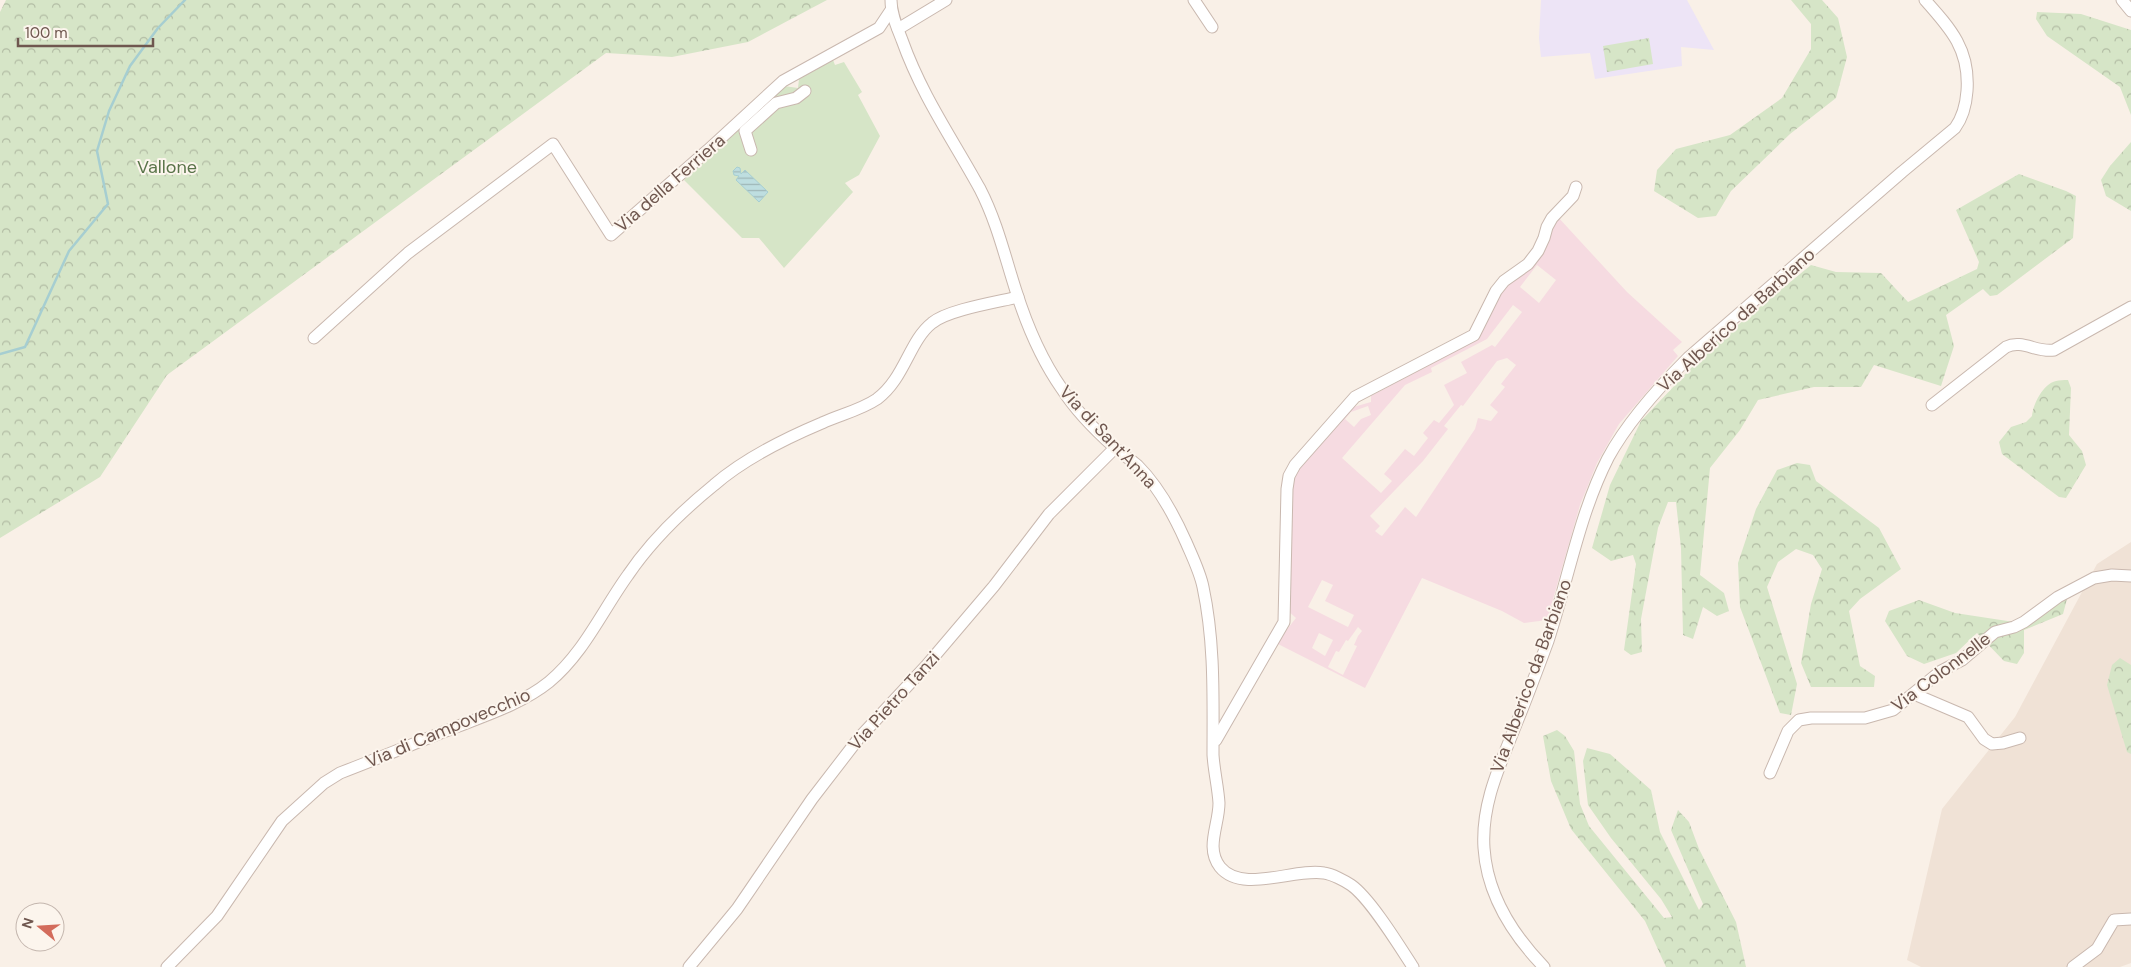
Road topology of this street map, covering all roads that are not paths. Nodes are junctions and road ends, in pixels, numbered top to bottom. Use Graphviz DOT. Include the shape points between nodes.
graph roads {
  1 [pos="946,0"];
  2 [pos="1194,0"];
  3 [pos="1925,0"];
  4 [pos="2122,0"];
  5 [pos="891,5"];
  6 [pos="2131,11"];
  7 [pos="1212,27"];
  8 [pos="898,29"];
  9 [pos="805,91"];
  10 [pos="751,150"];
  11 [pos="1576,187"];
  12 [pos="1018,297"];
  13 [pos="2131,307"];
  14 [pos="314,338"];
  15 [pos="1932,405"];
  16 [pos="1115,448"];
  17 [pos="2131,576"];
  18 [pos="1914,694"];
  19 [pos="2020,738"];
  20 [pos="1215,742"];
  21 [pos="1770,773"];
  22 [pos="2131,919"];
  23 [pos="167,967"];
  24 [pos="688,967"];
  25 [pos="1413,967"];
  26 [pos="1544,967"];
  27 [pos="2073,967"];
  1 -- 8 [label="street"];
  2 -- 7 [label="street"];
  3 -- 26 [label="street, Via Alberico da Barbiano" via="1948,25 1964,56 1967,94 1956,128 1663,383 1609,457 1593,494 1548,640 1495,777 1485,814 1484,848 1492,890 1515,932"];
  4 -- 6 [label="street"];
  5 -- 8 [label="street, Via di Sant'Anna"];
  5 -- 14 [label="street, Via della Ferriera" via="879,28 783,81 611,235 553,144 408,253"];
  8 -- 12 [label="street, Via di Sant'Anna" via="930,106 981,191 1002,242"];
  9 -- 10 [label="street" via="796,98 776,102 745,131"];
  11 -- 20 [label="street" via="1573,196 1552,218 1538,251 1528,264 1496,291 1474,335 1355,397 1295,465 1287,489 1284,622"];
  12 -- 16 [label="street, Via di Sant'Anna" via="1035,344 1056,381"];
  12 -- 23 [label="street, Via di Campovecchio" via="934,321 923,332 897,378 875,400 768,449 712,486 640,558 580,648 566,666 541,688 484,716 328,780 278,826 217,916"];
  13 -- 15 [label="street" via="2054,350 2011,345"];
  16 -- 20 [label="street, Via di Sant'Anna" via="1138,467 1165,500 1202,584 1212,644"];
  16 -- 24 [label="street, Via Pietro Tanzi" via="1049,514 994,586 859,738 812,799 738,909"];
  17 -- 18 [label="street, Via Colonnelle" via="2105,575 2067,591 2024,622 1995,632"];
  18 -- 19 [label="street" via="1968,717 1984,739 1992,744"];
  18 -- 21 [label="street, Via Colonnelle" via="1893,710 1878,716 1811,718 1795,722"];
  20 -- 25 [label="street, Via di Sant'Anna" via="1213,756 1219,807 1213,844 1219,865 1231,876 1246,880 1326,872 1353,886"];
  22 -- 27 [label="street" via="2114,920 2097,949"];
}
